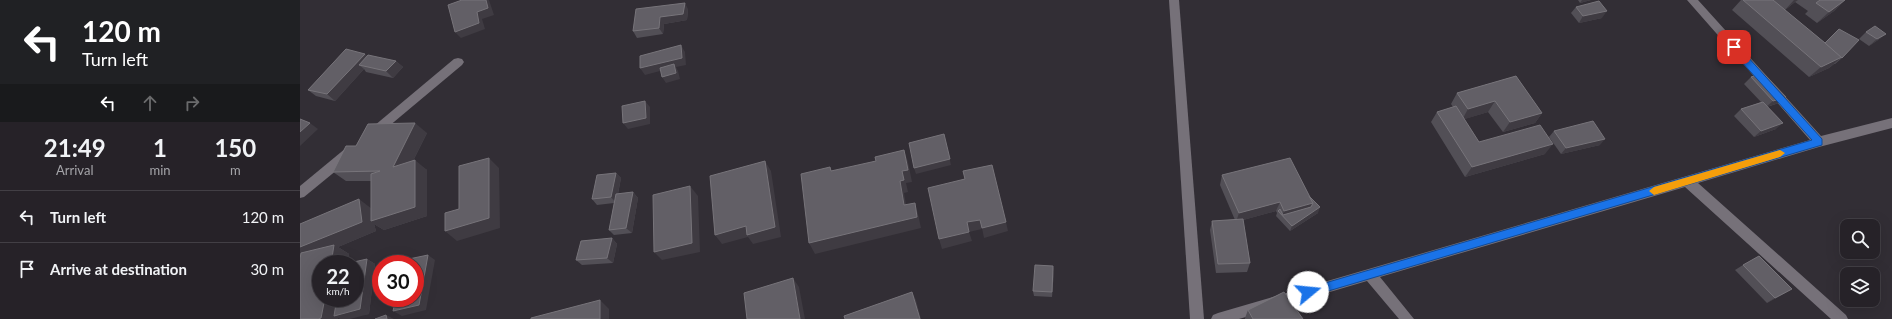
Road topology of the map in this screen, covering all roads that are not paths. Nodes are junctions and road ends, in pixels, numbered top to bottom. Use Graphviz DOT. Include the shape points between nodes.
graph roads {
  1 [pos="1174,0"];
  2 [pos="1692,0"];
  3 [pos="458,62"];
  4 [pos="1892,123"];
  5 [pos="1819,142"];
  6 [pos="1687,181"];
  7 [pos="300,193"];
  8 [pos="1368,274"];
  9 [pos="1197,319"];
  10 [pos="1218,319"];
  11 [pos="1407,319"];
  12 [pos="1841,319"];
  1 -- 9 [label="street"];
  2 -- 5 [label="street"];
  3 -- 7 [label="street"];
  4 -- 5 [label="street"];
  5 -- 6 [label="street"];
  6 -- 8 [label="street"];
  6 -- 12 [label="street"];
  8 -- 10 [label="street"];
  8 -- 11 [label="street"];
}
